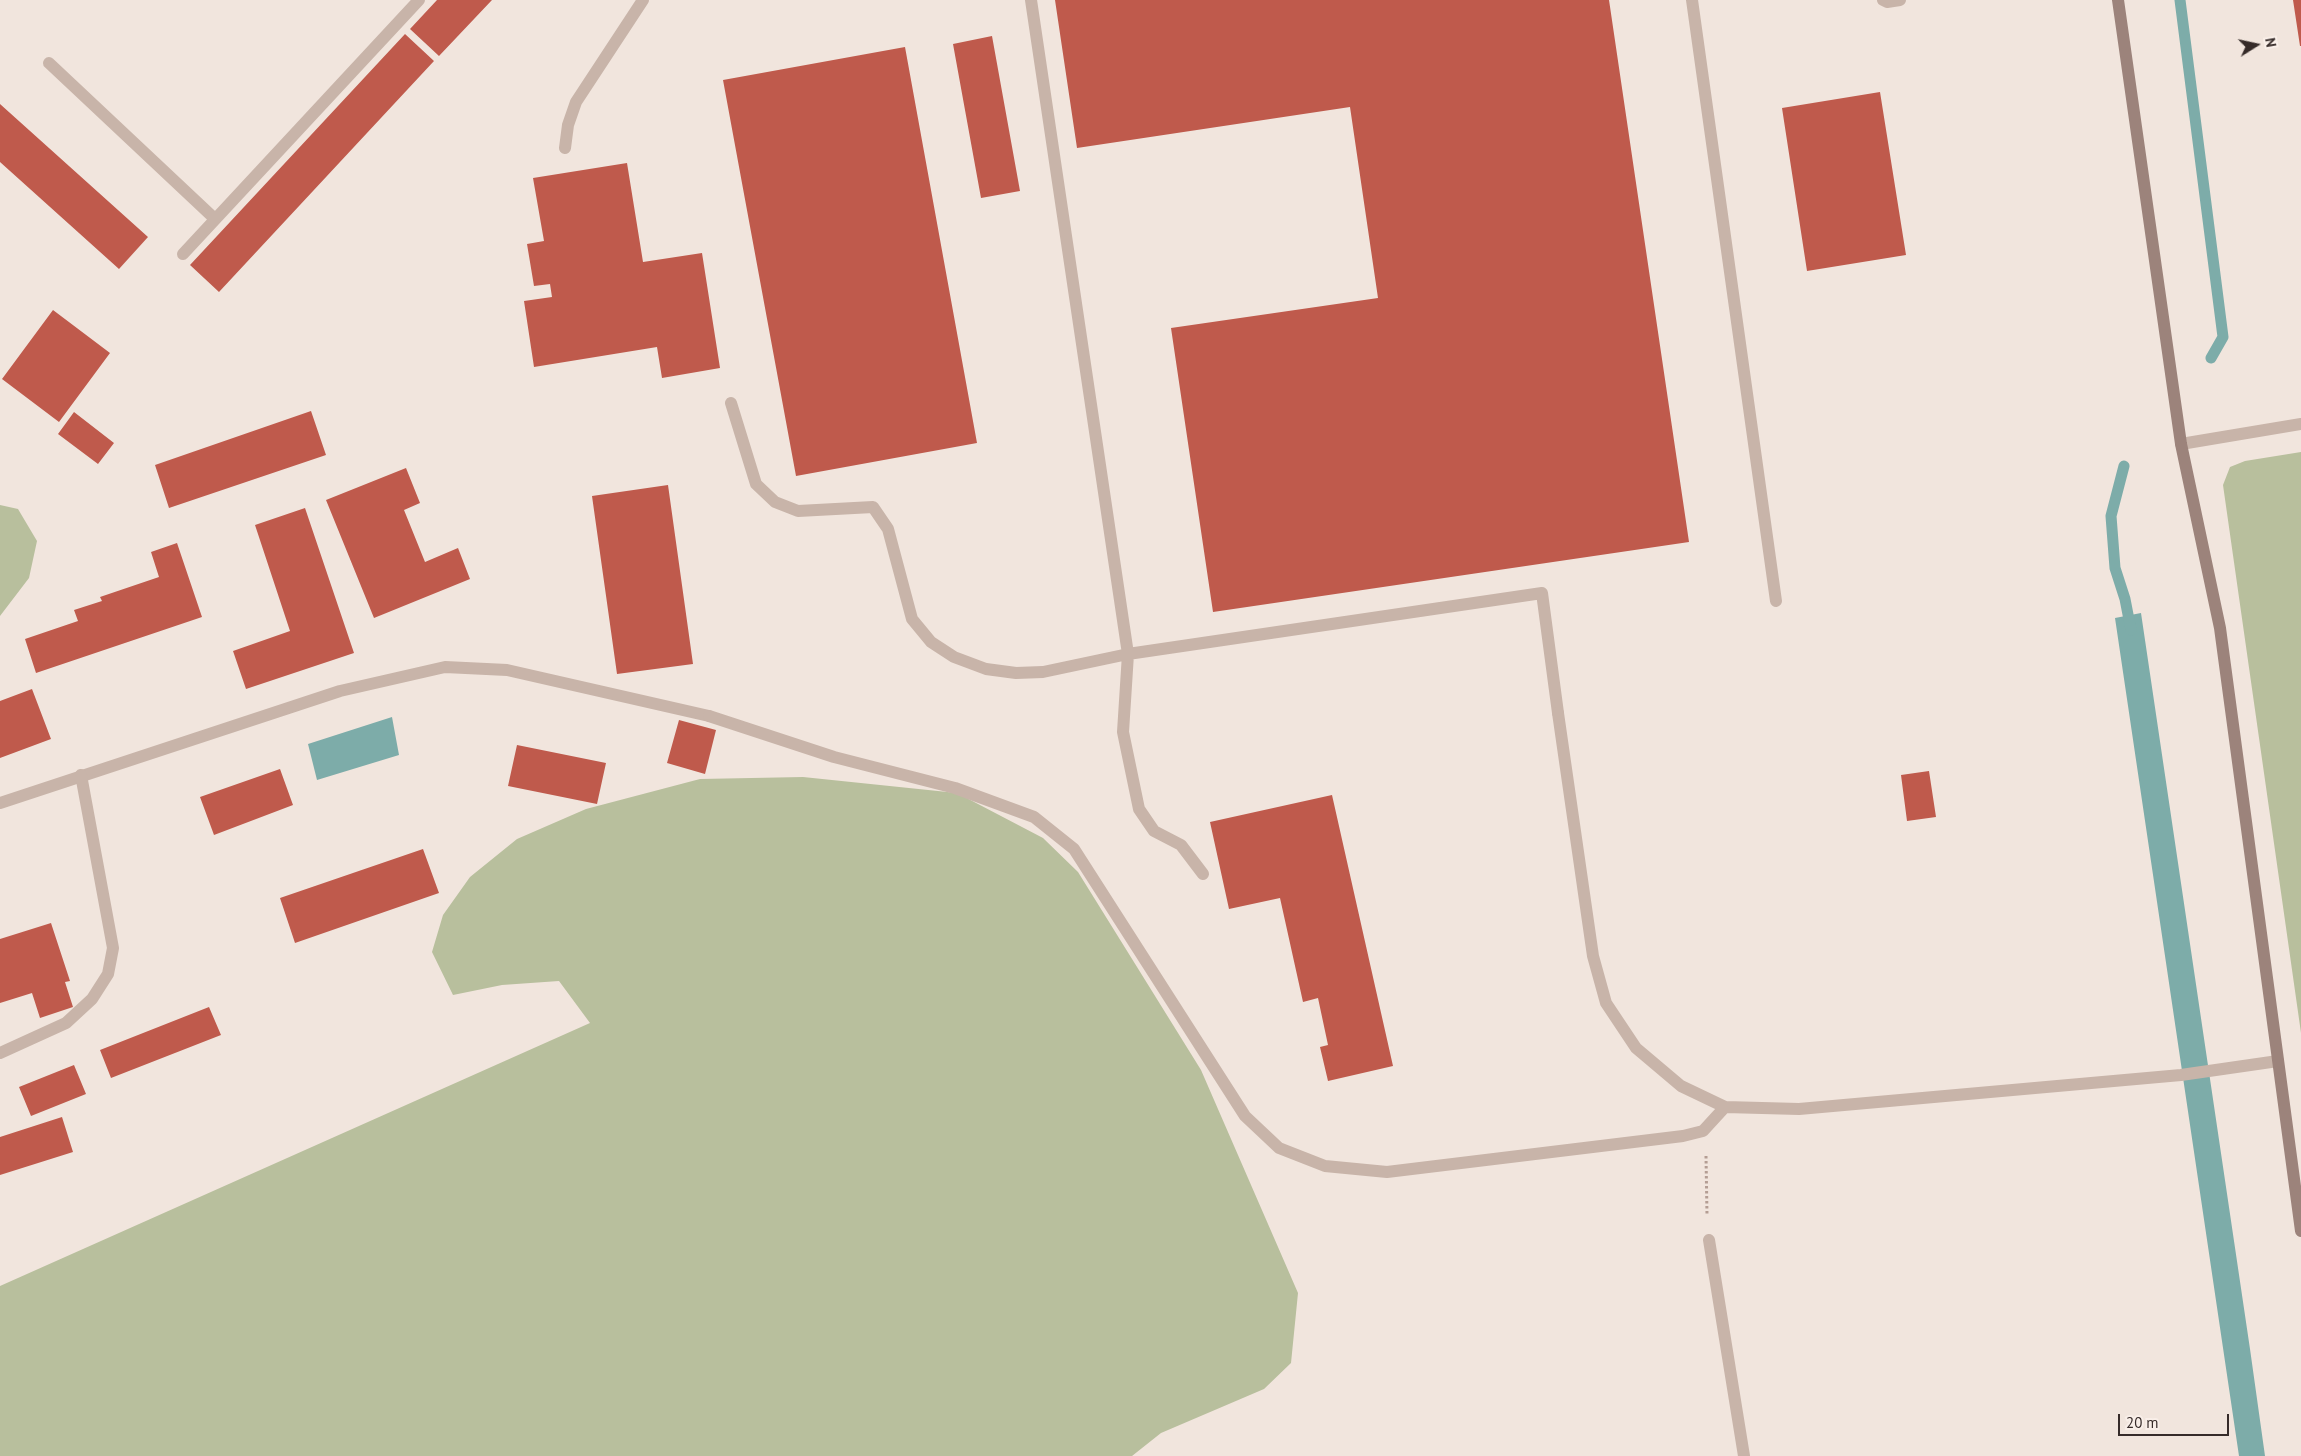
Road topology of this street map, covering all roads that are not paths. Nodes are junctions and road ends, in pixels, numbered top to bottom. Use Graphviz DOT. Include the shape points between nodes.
graph roads {
  1 [pos="420,0"];
  2 [pos="643,0"];
  3 [pos="1031,0"];
  4 [pos="1692,0"];
  5 [pos="1883,0"];
  6 [pos="1900,0"];
  7 [pos="2118,0"];
  8 [pos="49,63"];
  9 [pos="566,148"];
  10 [pos="215,219"];
  11 [pos="183,254"];
  12 [pos="731,403"];
  13 [pos="2301,424"];
  14 [pos="2181,444"];
  15 [pos="1776,601"];
  16 [pos="1128,654"];
  17 [pos="81,775"];
  18 [pos="0,803"];
  19 [pos="1203,874"];
  20 [pos="0,1052"];
  21 [pos="2278,1061"];
  22 [pos="1725,1107"];
  23 [pos="2301,1231"];
  24 [pos="1709,1240"];
  25 [pos="1744,1456"];
  1 -- 10 [label="street"];
  2 -- 9 [label="street" via="576,102 568,125"];
  3 -- 16 [label="street"];
  4 -- 15 [label="street"];
  5 -- 6 [label="street"];
  7 -- 14 [label="street"];
  8 -- 10 [label="street"];
  10 -- 11 [label="street"];
  12 -- 16 [label="street" via="756,484 775,502 798,511 873,507 888,529 912,619 931,642 954,657 986,669 1016,673 1042,672"];
  13 -- 14 [label="street"];
  14 -- 21 [label="street" via="2220,628"];
  16 -- 19 [label="street" via="1123,732 1139,809 1154,831 1181,845"];
  16 -- 22 [label="street" via="1542,592 1592,956 1606,1003 1636,1048 1681,1086"];
  17 -- 18 [label="street"];
  17 -- 20 [label="street" via="113,948 108,974 92,1000 66,1023"];
  17 -- 22 [label="street" via="340,691 445,667 507,670 709,716 834,757 955,788 1034,817 1074,849 1245,1116 1279,1148 1325,1166 1388,1172 1683,1136 1703,1131"];
  21 -- 22 [label="street" via="2181,1074 1799,1109"];
  21 -- 23 [label="street"];
  24 -- 25 [label="street"];
}
